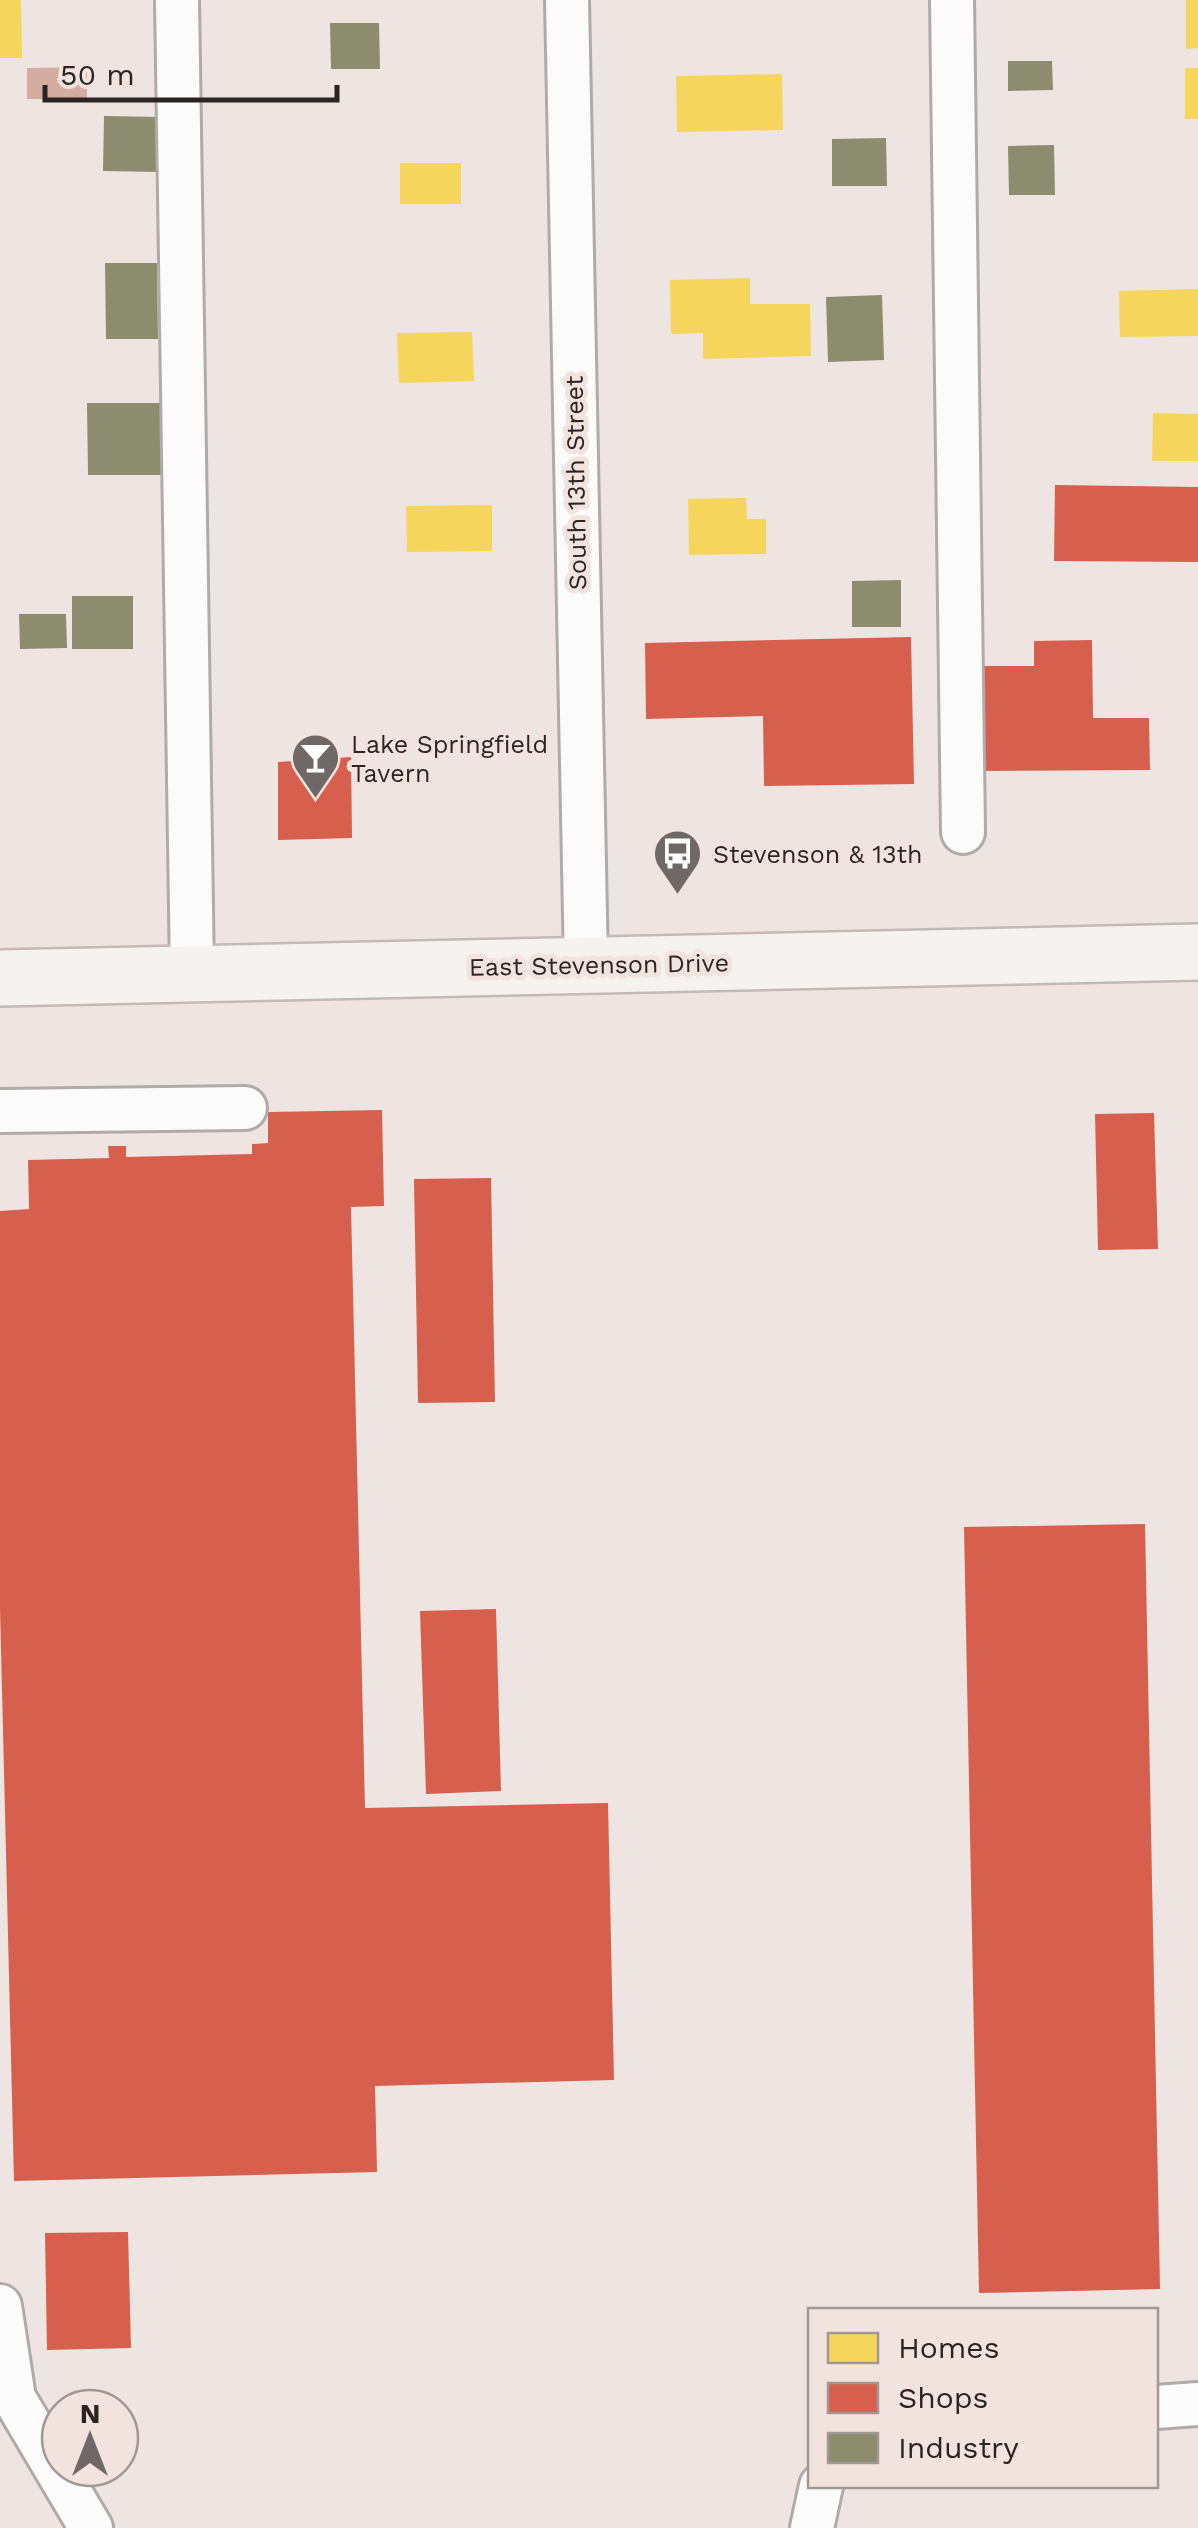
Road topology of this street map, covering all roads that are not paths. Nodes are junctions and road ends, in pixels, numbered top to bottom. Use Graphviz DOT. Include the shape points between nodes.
graph roads {
  1 [pos="177,0"];
  2 [pos="567,0"];
  3 [pos="952,0"];
  4 [pos="963,832"];
  5 [pos="1198,952"];
  6 [pos="586,966"];
  7 [pos="192,973"];
  8 [pos="0,978"];
  9 [pos="245,1108"];
  10 [pos="0,1111"];
  11 [pos="0,2306"];
  12 [pos="1198,2404"];
  13 [pos="1158,2407"];
  14 [pos="821,2488"];
  15 [pos="91,2528"];
  16 [pos="812,2528"];
  1 -- 7 [label="street"];
  2 -- 6 [label="street, South 13th Street"];
  3 -- 4 [label="street"];
  5 -- 6 [label="main road, East Stevenson Drive"];
  6 -- 7 [label="main road, East Stevenson Drive"];
  7 -- 8 [label="main road, East Stevenson Drive"];
  9 -- 10 [label="street"];
  11 -- 15 [label="street" via="14,2398"];
  12 -- 13 [label="street"];
  14 -- 16 [label="street"];
}
